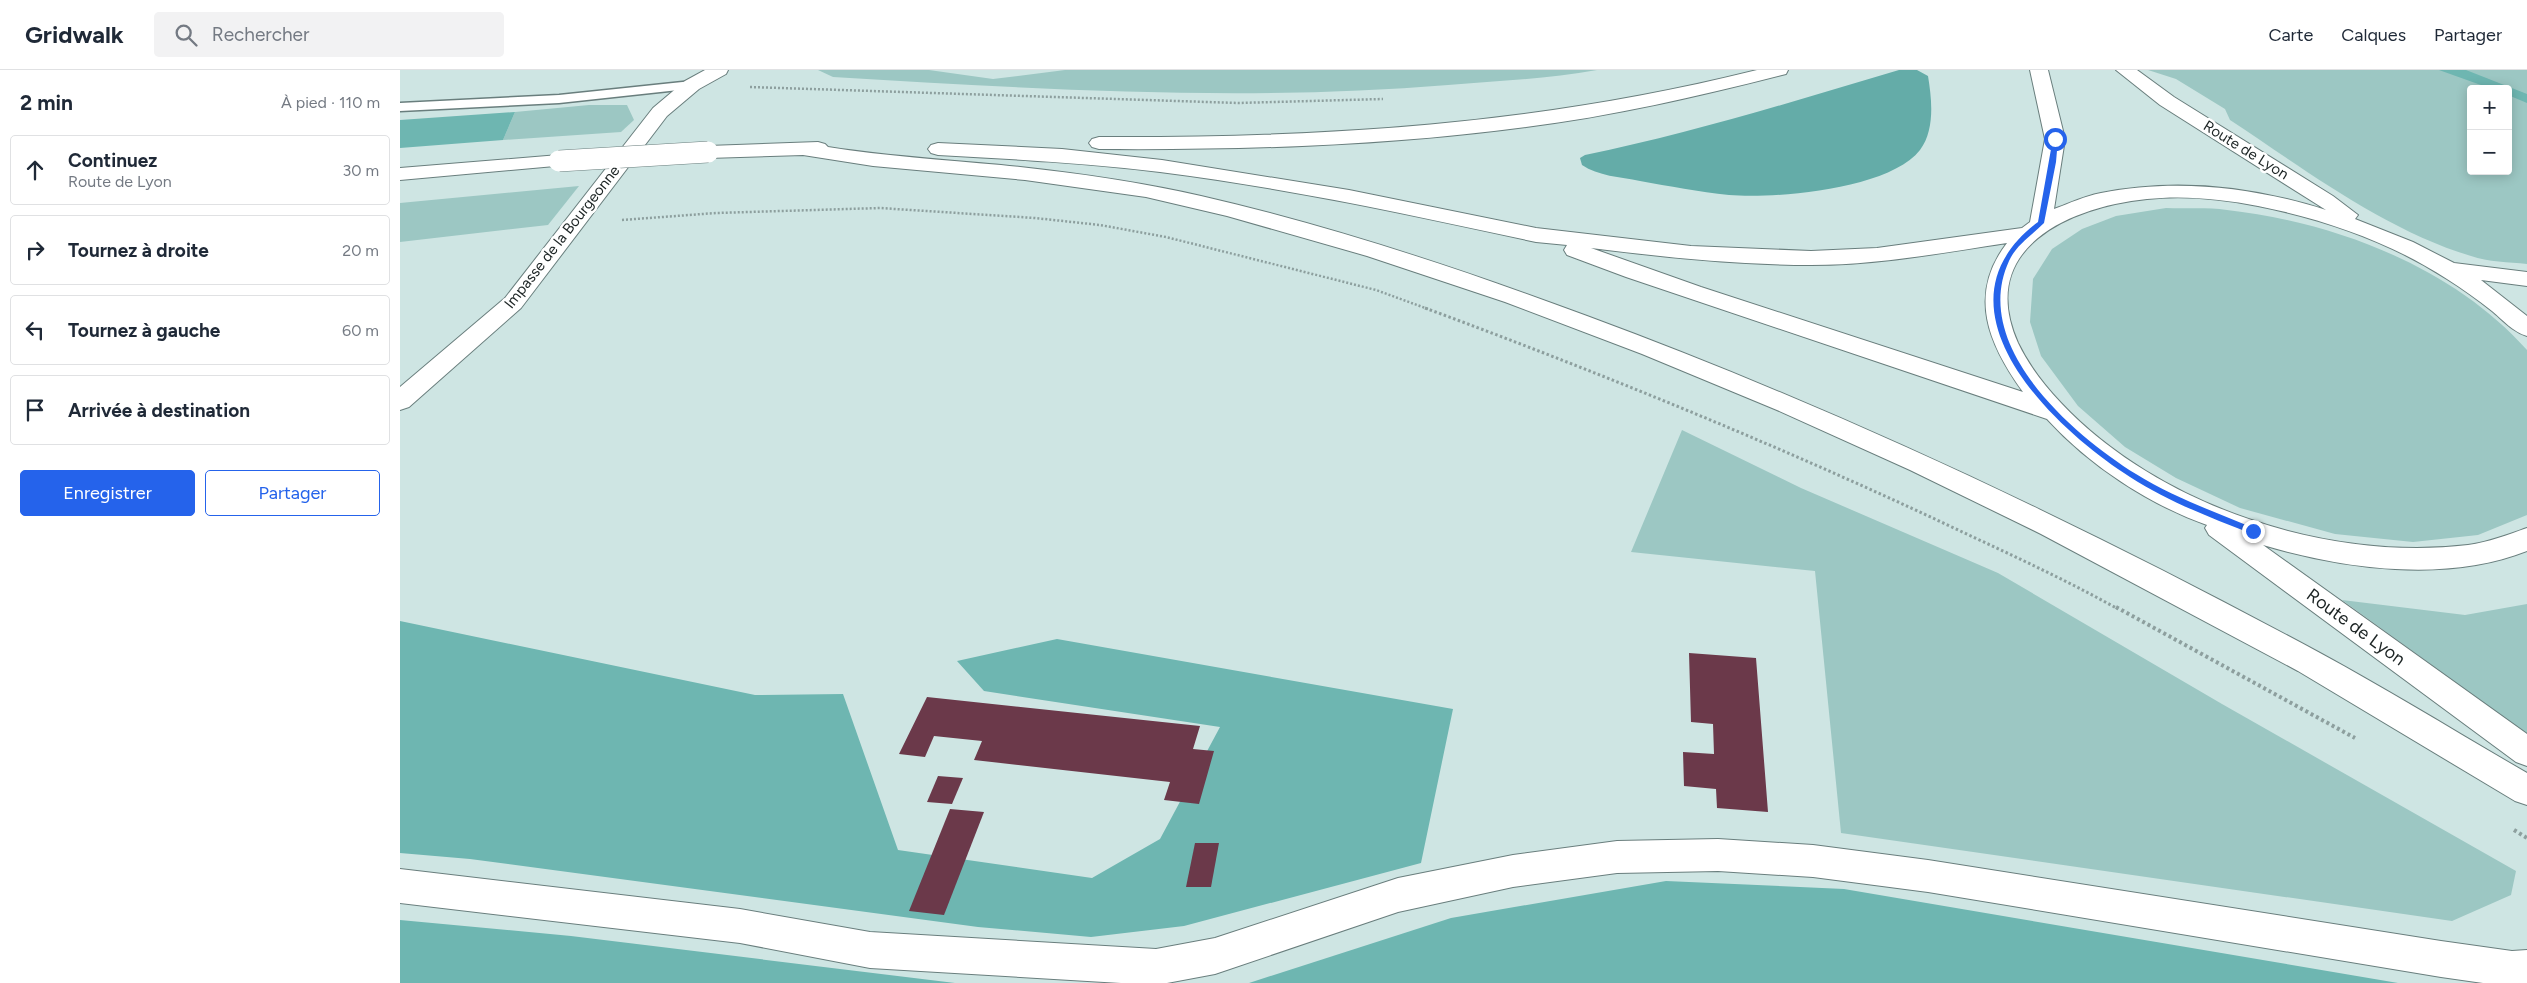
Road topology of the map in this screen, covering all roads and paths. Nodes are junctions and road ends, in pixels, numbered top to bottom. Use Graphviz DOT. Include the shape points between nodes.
graph roads {
  1 [pos="719,70"];
  2 [pos="1779,70"];
  3 [pos="2039,70"];
  4 [pos="2125,70"];
  5 [pos="692,85"];
  6 [pos="1386,99"];
  7 [pos="400,107"];
  8 [pos="800,148"];
  9 [pos="903,148"];
  10 [pos="400,174"];
  11 [pos="574,224"];
  12 [pos="2034,228"];
  13 [pos="2368,231"];
  14 [pos="1536,235"];
  15 [pos="2446,268"];
  16 [pos="2527,279"];
  17 [pos="2527,328"];
  18 [pos="400,401"];
  19 [pos="2051,411"];
  20 [pos="2186,504"];
  21 [pos="2527,539"];
  22 [pos="2359,741"];
  23 [pos="2527,752"];
  24 [pos="2527,790"];
  25 [pos="2510,828"];
  26 [pos="2527,838"];
  27 [pos="400,886"];
  28 [pos="2527,968"];
  1 -- 5 [label="main road, Impasse de la Bourgeonne"];
  2 -- 9 [label="main road" via="1715,88 1630,104 1438,133 1256,144 999,142"];
  3 -- 12 [label="main road" via="2055,139 2053,162"];
  4 -- 13 [label="main road, Route de Lyon" via="2167,101 2326,200"];
  5 -- 6 [label="path" via="1238,103"];
  5 -- 7 [label="lane" via="559,99"];
  5 -- 11 [label="main road, Impasse de la Bourgeonne" via="660,112"];
  8 -- 9 [label="main road"];
  8 -- 10 [label="main road, bridge" via="559,161"];
  8 -- 24 [label="main road" via="844,158 1062,178 1177,197 1306,230 1411,262 1586,324 1670,356 1849,433 2069,537 2312,664"];
  9 -- 14 [label="main road" via="1062,155 1180,168 1349,196"];
  11 -- 18 [label="main road, Impasse de la Bourgeonne" via="513,303"];
  11 -- 22 [label="path" via="716,213 870,208 1025,217 1100,225 1166,237 1376,290 1527,346 1845,477 2073,584"];
  12 -- 13 [label="main road" via="2074,207 2113,196 2188,192 2260,200"];
  12 -- 14 [label="main road" via="1876,255 1811,258 1691,253"];
  12 -- 19 [label="main road" via="2006,260 1996,292 2000,329 2018,369"];
  13 -- 15 [label="main road"];
  14 -- 19 [label="main road" via="1665,284"];
  15 -- 16 [label="main road"];
  15 -- 17 [label="main road" via="2495,300"];
  19 -- 20 [label="main road" via="2088,444 2133,476"];
  20 -- 21 [label="main road" via="2253,531 2324,550 2394,559 2459,558 2514,546"];
  20 -- 23 [label="main road, Route de Lyon"];
  25 -- 26 [label="path"];
  27 -- 28 [label="main road" via="740,926 870,950 1156,967 1215,956 1398,895 1504,873 1617,857 1718,855 1813,861 1928,876 2441,960"];
}
